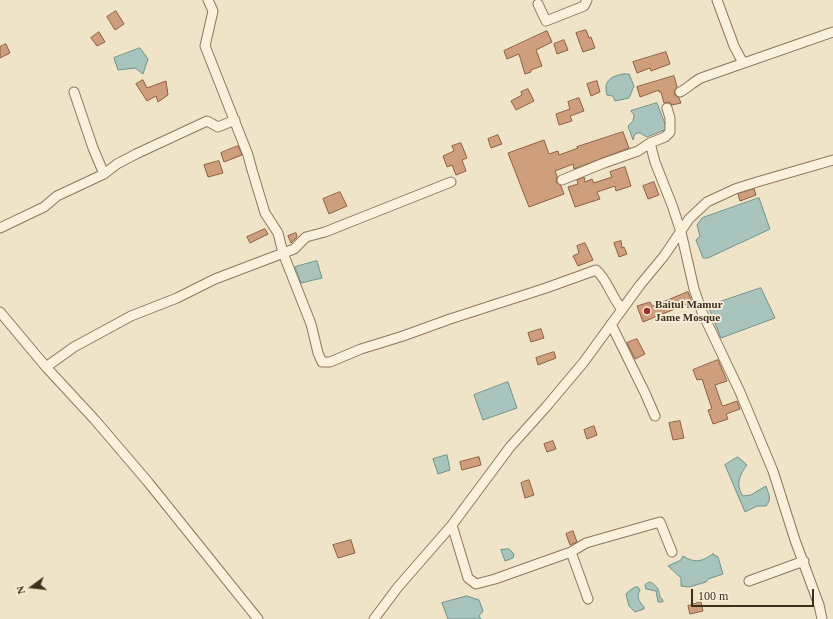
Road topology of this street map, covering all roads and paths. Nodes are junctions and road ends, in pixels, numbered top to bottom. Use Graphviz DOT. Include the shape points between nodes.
graph roads {
  1 [pos="208,0"];
  2 [pos="587,0"];
  3 [pos="717,0"];
  4 [pos="538,4"];
  5 [pos="833,32"];
  6 [pos="743,63"];
  7 [pos="74,92"];
  8 [pos="680,92"];
  9 [pos="667,108"];
  10 [pos="235,120"];
  11 [pos="650,143"];
  12 [pos="833,160"];
  13 [pos="104,174"];
  14 [pos="562,180"];
  15 [pos="451,182"];
  16 [pos="0,228"];
  17 [pos="681,232"];
  18 [pos="283,253"];
  19 [pos="622,309"];
  20 [pos="0,312"];
  21 [pos="611,324"];
  22 [pos="46,367"];
  23 [pos="655,416"];
  24 [pos="452,525"];
  25 [pos="572,552"];
  26 [pos="672,552"];
  27 [pos="804,561"];
  28 [pos="749,581"];
  29 [pos="588,599"];
  30 [pos="258,619"];
  31 [pos="374,619"];
  32 [pos="822,619"];
  1 -- 10 [label="street" via="213,11 205,46"];
  2 -- 4 [label="street" via="584,6 546,21"];
  3 -- 6 [label="street"];
  5 -- 6 [label="street"];
  6 -- 8 [label="street" via="701,78"];
  7 -- 13 [label="street"];
  9 -- 11 [label="street" via="670,132"];
  10 -- 13 [label="street" via="218,127 207,121 136,154"];
  10 -- 18 [label="street" via="265,212 278,233"];
  11 -- 14 [label="street" via="638,151"];
  11 -- 17 [label="street"];
  12 -- 17 [label="street" via="757,182 707,202 689,219"];
  13 -- 16 [label="street" via="57,196 44,207"];
  15 -- 18 [label="street" via="325,232 306,237 294,249"];
  17 -- 19 [label="street"];
  17 -- 27 [label="street" via="702,312 740,392 770,464"];
  18 -- 19 [label="street" via="311,324 322,362 330,362 361,349 596,270 602,274 612,296"];
  18 -- 22 [label="street" via="215,279 131,316 74,347"];
  19 -- 21 [label="street"];
  20 -- 22 [label="street"];
  21 -- 23 [label="street"];
  21 -- 24 [label="street" via="583,363 510,447"];
  22 -- 30 [label="street" via="144,476"];
  24 -- 25 [label="street" via="468,578 476,584"];
  24 -- 31 [label="street"];
  25 -- 26 [label="street" via="586,543 660,522"];
  25 -- 29 [label="street"];
  27 -- 28 [label="street"];
  27 -- 32 [label="street"];
}
